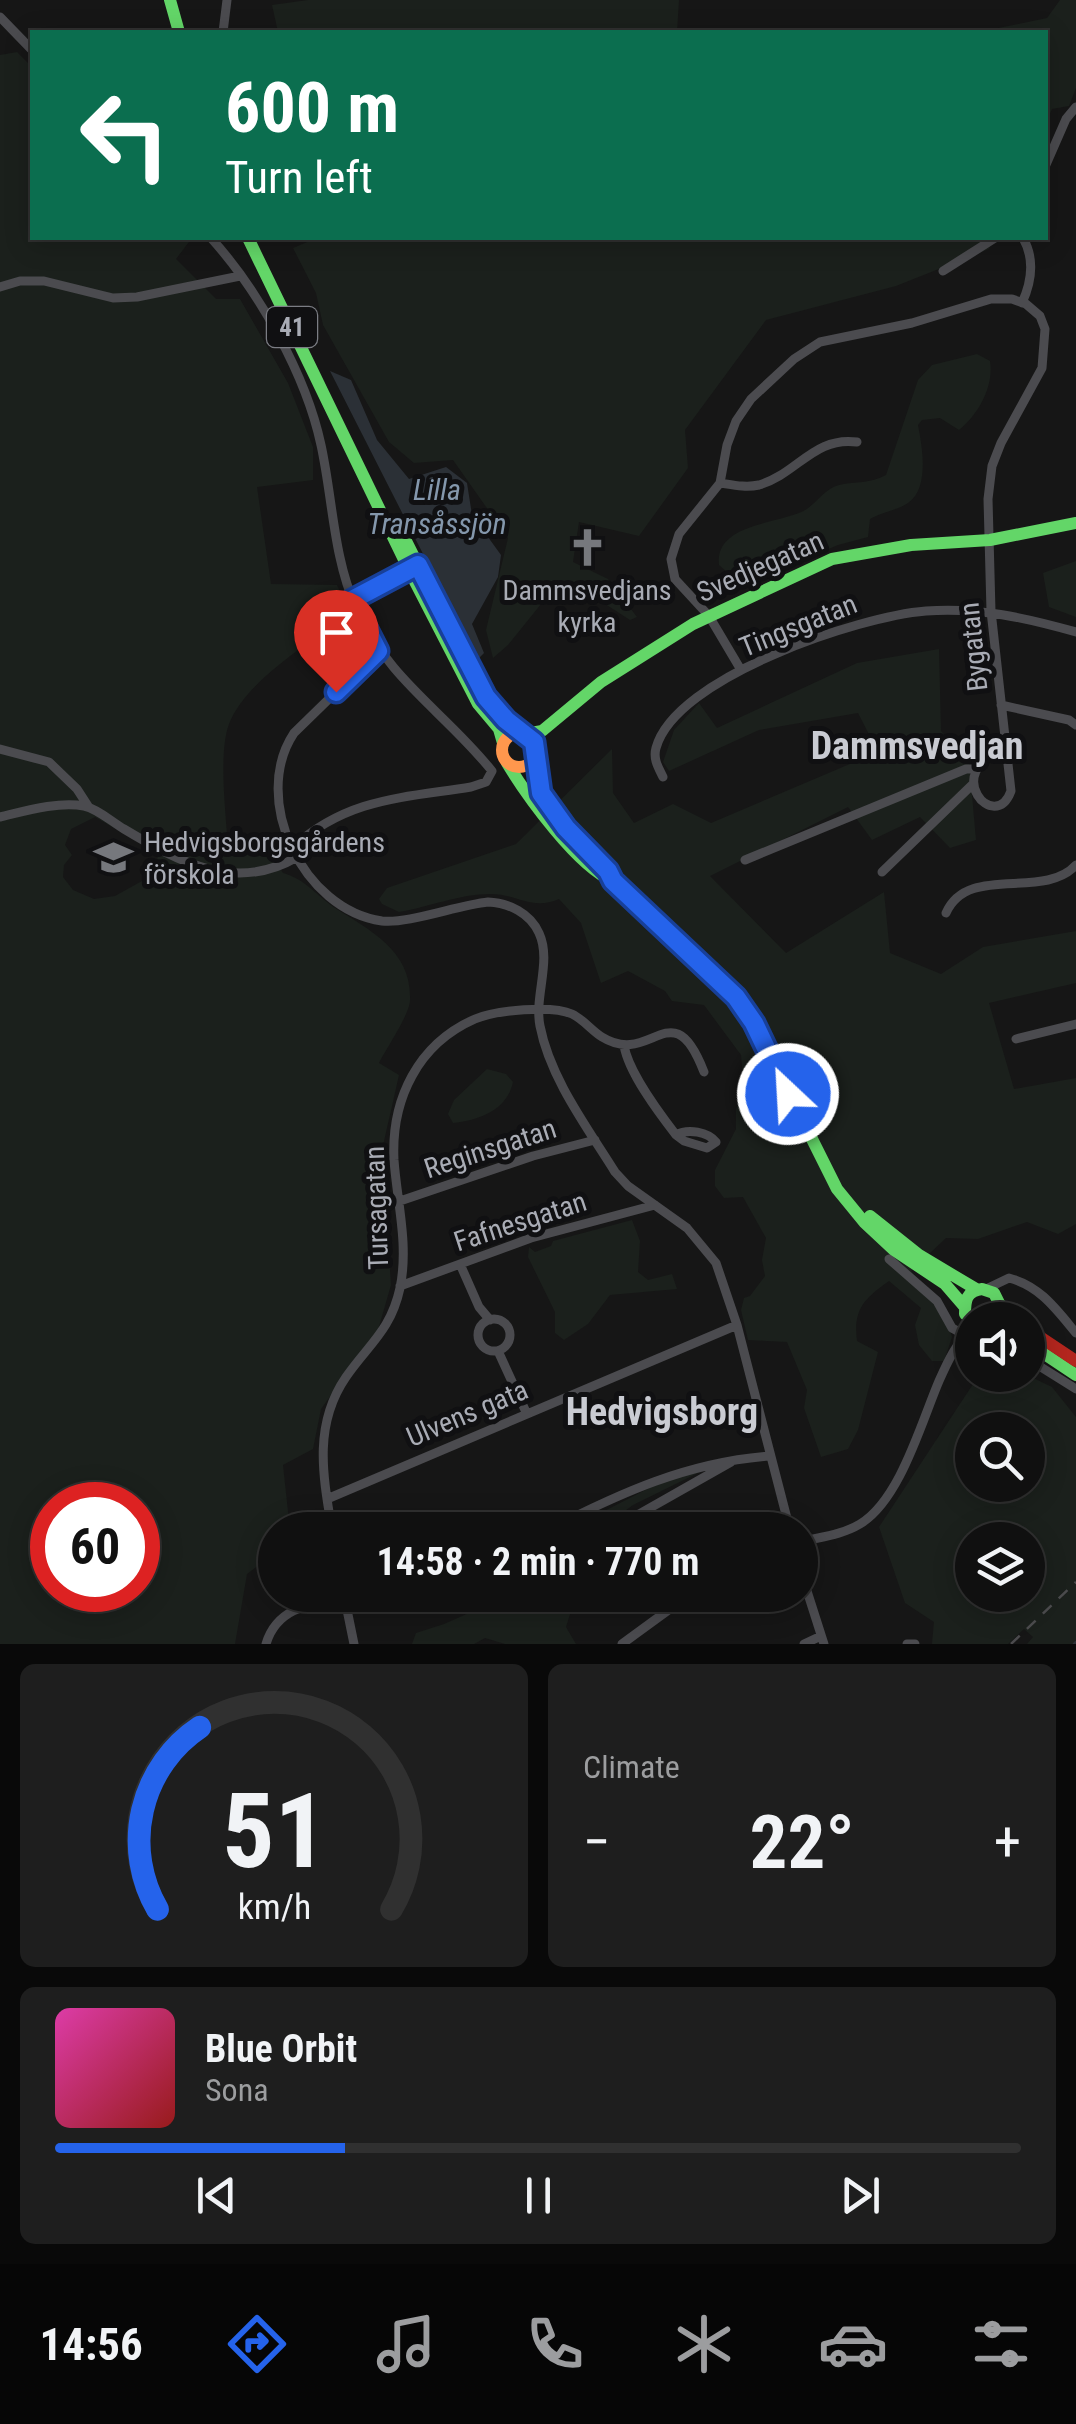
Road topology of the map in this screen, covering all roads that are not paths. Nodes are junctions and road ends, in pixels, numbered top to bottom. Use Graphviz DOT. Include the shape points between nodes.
graph roads {
  1 [pos="170,0"];
  2 [pos="227,0"];
  3 [pos="0,16"];
  4 [pos="178,30"];
  5 [pos="224,30"];
  6 [pos="30,48"];
  7 [pos="1076,107"];
  8 [pos="1048,161"];
  9 [pos="213,240"];
  10 [pos="249,240"];
  11 [pos="993,240"];
  12 [pos="1023,240"];
  13 [pos="943,270"];
  14 [pos="240,276"];
  15 [pos="0,287"];
  16 [pos="1022,302"];
  17 [pos="857,442"];
  18 [pos="720,483"];
  19 [pos="1076,522"];
  20 [pos="988,540"];
  21 [pos="414,568"];
  22 [pos="352,600"];
  23 [pos="990,610"];
  24 [pos="708,616"];
  25 [pos="1076,632"];
  26 [pos="378,651"];
  27 [pos="741,670"];
  28 [pos="1001,705"];
  29 [pos="554,722"];
  30 [pos="1076,725"];
  31 [pos="525,734"];
  32 [pos="502,743"];
  33 [pos="0,749"];
  34 [pos="1004,749"];
  35 [pos="535,755"];
  36 [pos="507,763"];
  37 [pos="975,769"];
  38 [pos="663,777"];
  39 [pos="973,784"];
  40 [pos="88,806"];
  41 [pos="0,817"];
  42 [pos="295,852"];
  43 [pos="745,860"];
  44 [pos="1076,865"];
  45 [pos="882,872"];
  46 [pos="613,881"];
  47 [pos="946,913"];
  48 [pos="538,1011"];
  49 [pos="1076,1024"];
  50 [pos="1016,1039"];
  51 [pos="624,1045"];
  52 [pos="704,1072"];
  53 [pos="676,1134"];
  54 [pos="595,1140"];
  55 [pos="831,1175"];
  56 [pos="400,1201"];
  57 [pos="655,1206"];
  58 [pos="889,1259"];
  59 [pos="460,1264"];
  60 [pos="400,1286"];
  61 [pos="990,1295"];
  62 [pos="955,1302"];
  63 [pos="967,1302"];
  64 [pos="991,1302"];
  65 [pos="997,1302"];
  66 [pos="490,1320"];
  67 [pos="737,1324"];
  68 [pos="955,1327"];
  69 [pos="1076,1333"];
  70 [pos="1045,1340"];
  71 [pos="955,1348"];
  72 [pos="498,1350"];
  73 [pos="1045,1354"];
  74 [pos="1076,1361"];
  75 [pos="1045,1369"];
  76 [pos="1076,1375"];
  77 [pos="1076,1388"];
  78 [pos="526,1412"];
  79 [pos="770,1456"];
  80 [pos="738,1459"];
  81 [pos="327,1498"];
  82 [pos="329,1512"];
  83 [pos="586,1512"];
  84 [pos="643,1512"];
  85 [pos="785,1512"];
  86 [pos="818,1538"];
  87 [pos="288,1612"];
  88 [pos="347,1612"];
  89 [pos="666,1612"];
  90 [pos="813,1612"];
  91 [pos="822,1640"];
  92 [pos="266,1644"];
  93 [pos="354,1644"];
  94 [pos="622,1644"];
  95 [pos="804,1644"];
  96 [pos="908,1644"];
  97 [pos="915,1644"];
  1 -- 4 [label="main road"];
  2 -- 5 [label="street"];
  3 -- 6 [label="street"];
  7 -- 8 [label="street"];
  9 -- 14 [label="street"];
  10 -- 21 [label="main road, 41"];
  11 -- 13 [label="street"];
  12 -- 16 [label="street" via="1031,276"];
  14 -- 15 [label="street" via="137,297 44,281"];
  14 -- 22 [label="street" via="312,409 338,558"];
  16 -- 18 [label="street" via="992,299 820,342 751,399 727,445"];
  16 -- 20 [label="street, Bygatan" via="1040,316 1045,354 992,466"];
  17 -- 18 [label="street" via="826,444 761,484"];
  18 -- 24 [label="street" via="679,534 671,559 675,579"];
  19 -- 20 [label="main road, Svedjegatan"];
  20 -- 23 [label="street, Bygatan"];
  20 -- 24 [label="main road, Svedjegatan" via="851,554"];
  21 -- 22 [label="street"];
  21 -- 31 [label="main road, 41" via="486,697"];
  21 -- 32 [label="main road, 41"];
  22 -- 26 [label="street"];
  23 -- 25 [label="street, Tingsgatan"];
  23 -- 27 [label="street, Tingsgatan" via="879,617"];
  23 -- 28 [label="street, Bygatan"];
  24 -- 27 [label="street"];
  24 -- 29 [label="main road, Svedjegatan" via="602,682"];
  26 -- 42 [label="street" via="284,749 279,800"];
  26 -- 42 [label="street" via="491,775 471,786 346,810"];
  27 -- 38 [label="street, Tingsgatan" via="700,694 665,732 655,760"];
  28 -- 30 [label="street"];
  28 -- 34 [label="street, Bygatan"];
  29 -- 31 [label="main road, Svedjegatan"];
  29 -- 35 [label="main road, Svedjegatan"];
  31 -- 32 [label="main road" via="511,734"];
  31 -- 35 [label="main road, 41"];
  32 -- 36 [label="main road, 41"];
  33 -- 40 [label="street" via="49,762"];
  34 -- 37 [label="street" via="986,755"];
  34 -- 39 [label="street, Bygatan" via="1008,800 983,804"];
  35 -- 36 [label="main road" via="522,767"];
  35 -- 46 [label="main road, 41" via="541,793"];
  36 -- 46 [label="main road, 41" via="551,827"];
  37 -- 39 [label="street"];
  37 -- 43 [label="street"];
  39 -- 45 [label="street"];
  40 -- 41 [label="street"];
  40 -- 42 [label="street" via="204,870 257,874"];
  42 -- 48 [label="street" via="334,898 378,920 488,902 520,911 544,951"];
  44 -- 47 [label="street" via="1052,881 960,894"];
  46 -- 55 [label="main road, 41" via="736,997"];
  48 -- 51 [label="street, Tursagatan" via="574,1015"];
  48 -- 54 [label="street" via="554,1065"];
  48 -- 56 [label="street, Tursagatan" via="481,1016 438,1041 416,1066 394,1144"];
  49 -- 50 [label="street"];
  51 -- 52 [label="street" via="674,1031 688,1040"];
  51 -- 53 [label="street"];
  54 -- 56 [label="street, Reginsgatan"];
  54 -- 57 [label="street" via="615,1172"];
  55 -- 61 [label="main road, 41" via="901,1242"];
  55 -- 62 [label="main road, 41" via="876,1234 945,1284"];
  56 -- 60 [label="street, Tursagatan"];
  57 -- 59 [label="street, Fafnesgatan"];
  57 -- 67 [label="street" via="688,1228 716,1263"];
  58 -- 68 [label="street"];
  59 -- 60 [label="street, Fafnesgatan"];
  59 -- 66 [label="street"];
  60 -- 81 [label="street, Tursagatan" via="390,1322 346,1377 328,1414 321,1454"];
  61 -- 63 [label="main road" via="967,1295"];
  61 -- 64 [label="main road"];
  61 -- 65 [label="main road, 41"];
  61 -- 69 [label="street" via="1002,1278 1028,1284"];
  66 -- 72 [label="street" via="504,1323 510,1334"];
  66 -- 72 [label="street" via="478,1337 483,1348"];
  67 -- 78 [label="street, Ulvens gata"];
  67 -- 79 [label="street"];
  70 -- 74 [label="main road"];
  71 -- 86 [label="street" via="888,1496 860,1524"];
  72 -- 78 [label="street"];
  73 -- 76 [label="main road"];
  75 -- 77 [label="street"];
  78 -- 81 [label="street, Ulvens gata"];
  79 -- 80 [label="street"];
  79 -- 85 [label="street"];
  80 -- 83 [label="street" via="649,1482"];
  80 -- 84 [label="street"];
  81 -- 82 [label="street, Tursagatan"];
  87 -- 92 [label="street"];
  88 -- 93 [label="street"];
  89 -- 94 [label="street"];
  90 -- 91 [label="street"];
  91 -- 95 [label="street"];
  96 -- 97 [label="street"];
}
